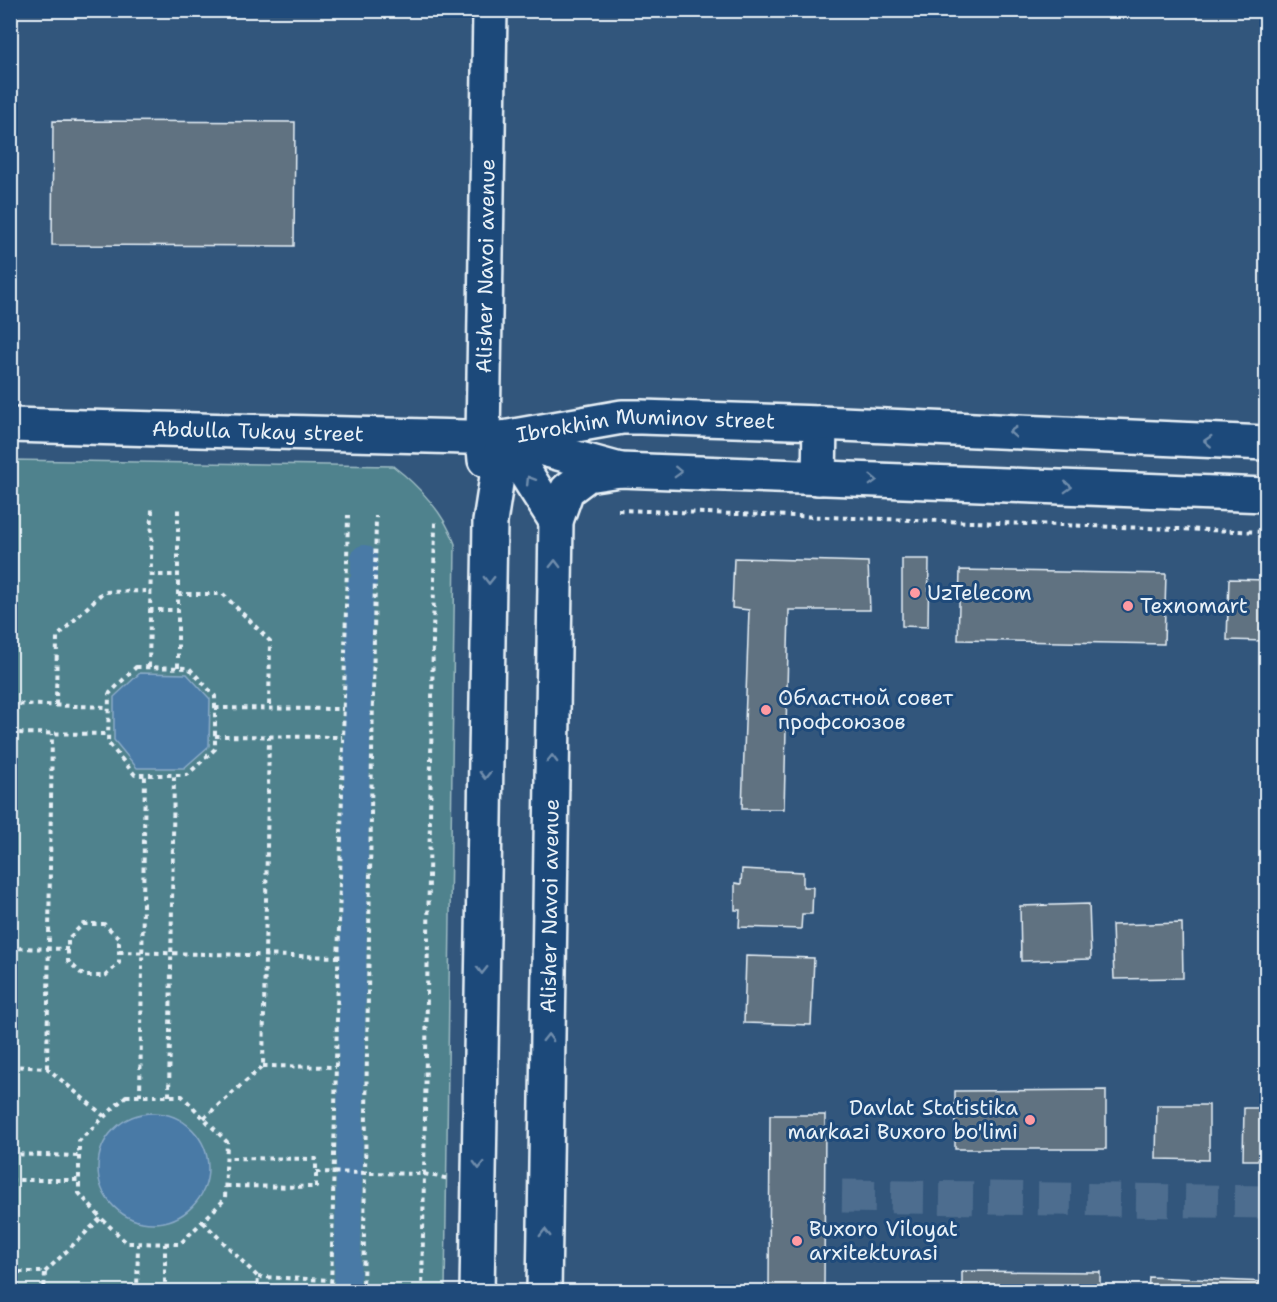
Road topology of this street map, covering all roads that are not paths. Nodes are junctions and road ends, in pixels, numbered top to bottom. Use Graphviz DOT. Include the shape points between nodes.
graph roads {
  1 [pos="490,10"];
  2 [pos="820,423"];
  3 [pos="10,425"];
  4 [pos="493,438"];
  5 [pos="1266,443"];
  6 [pos="620,470"];
  7 [pos="819,478"];
  8 [pos="1266,495"];
  9 [pos="556,521"];
  10 [pos="477,1292"];
  11 [pos="544,1292"];
  1 -- 4 [label="main road, Alisher Navoi avenue"];
  2 -- 4 [label="main road, Ibrokhim Muminov street" via="622,417"];
  5 -- 2 [label="main road, Ibrokhim Muminov street, one-way"];
  2 -- 7 [label="main road"];
  3 -- 4 [label="main road, Abdulla Tukay street"];
  4 -- 6 [label="main road, Ibrokhim Muminov street"];
  9 -- 4 [label="main road, one-way"];
  4 -- 10 [label="main road, Alisher Navoi avenue, one-way"];
  6 -- 7 [label="main road, Ibrokhim Muminov street, one-way"];
  6 -- 9 [label="main road, Alisher Navoi avenue" via="587,474 567,490"];
  7 -- 8 [label="main road, Ibrokhim Muminov street, one-way"];
  11 -- 9 [label="main road, Alisher Navoi avenue, one-way"];
}
